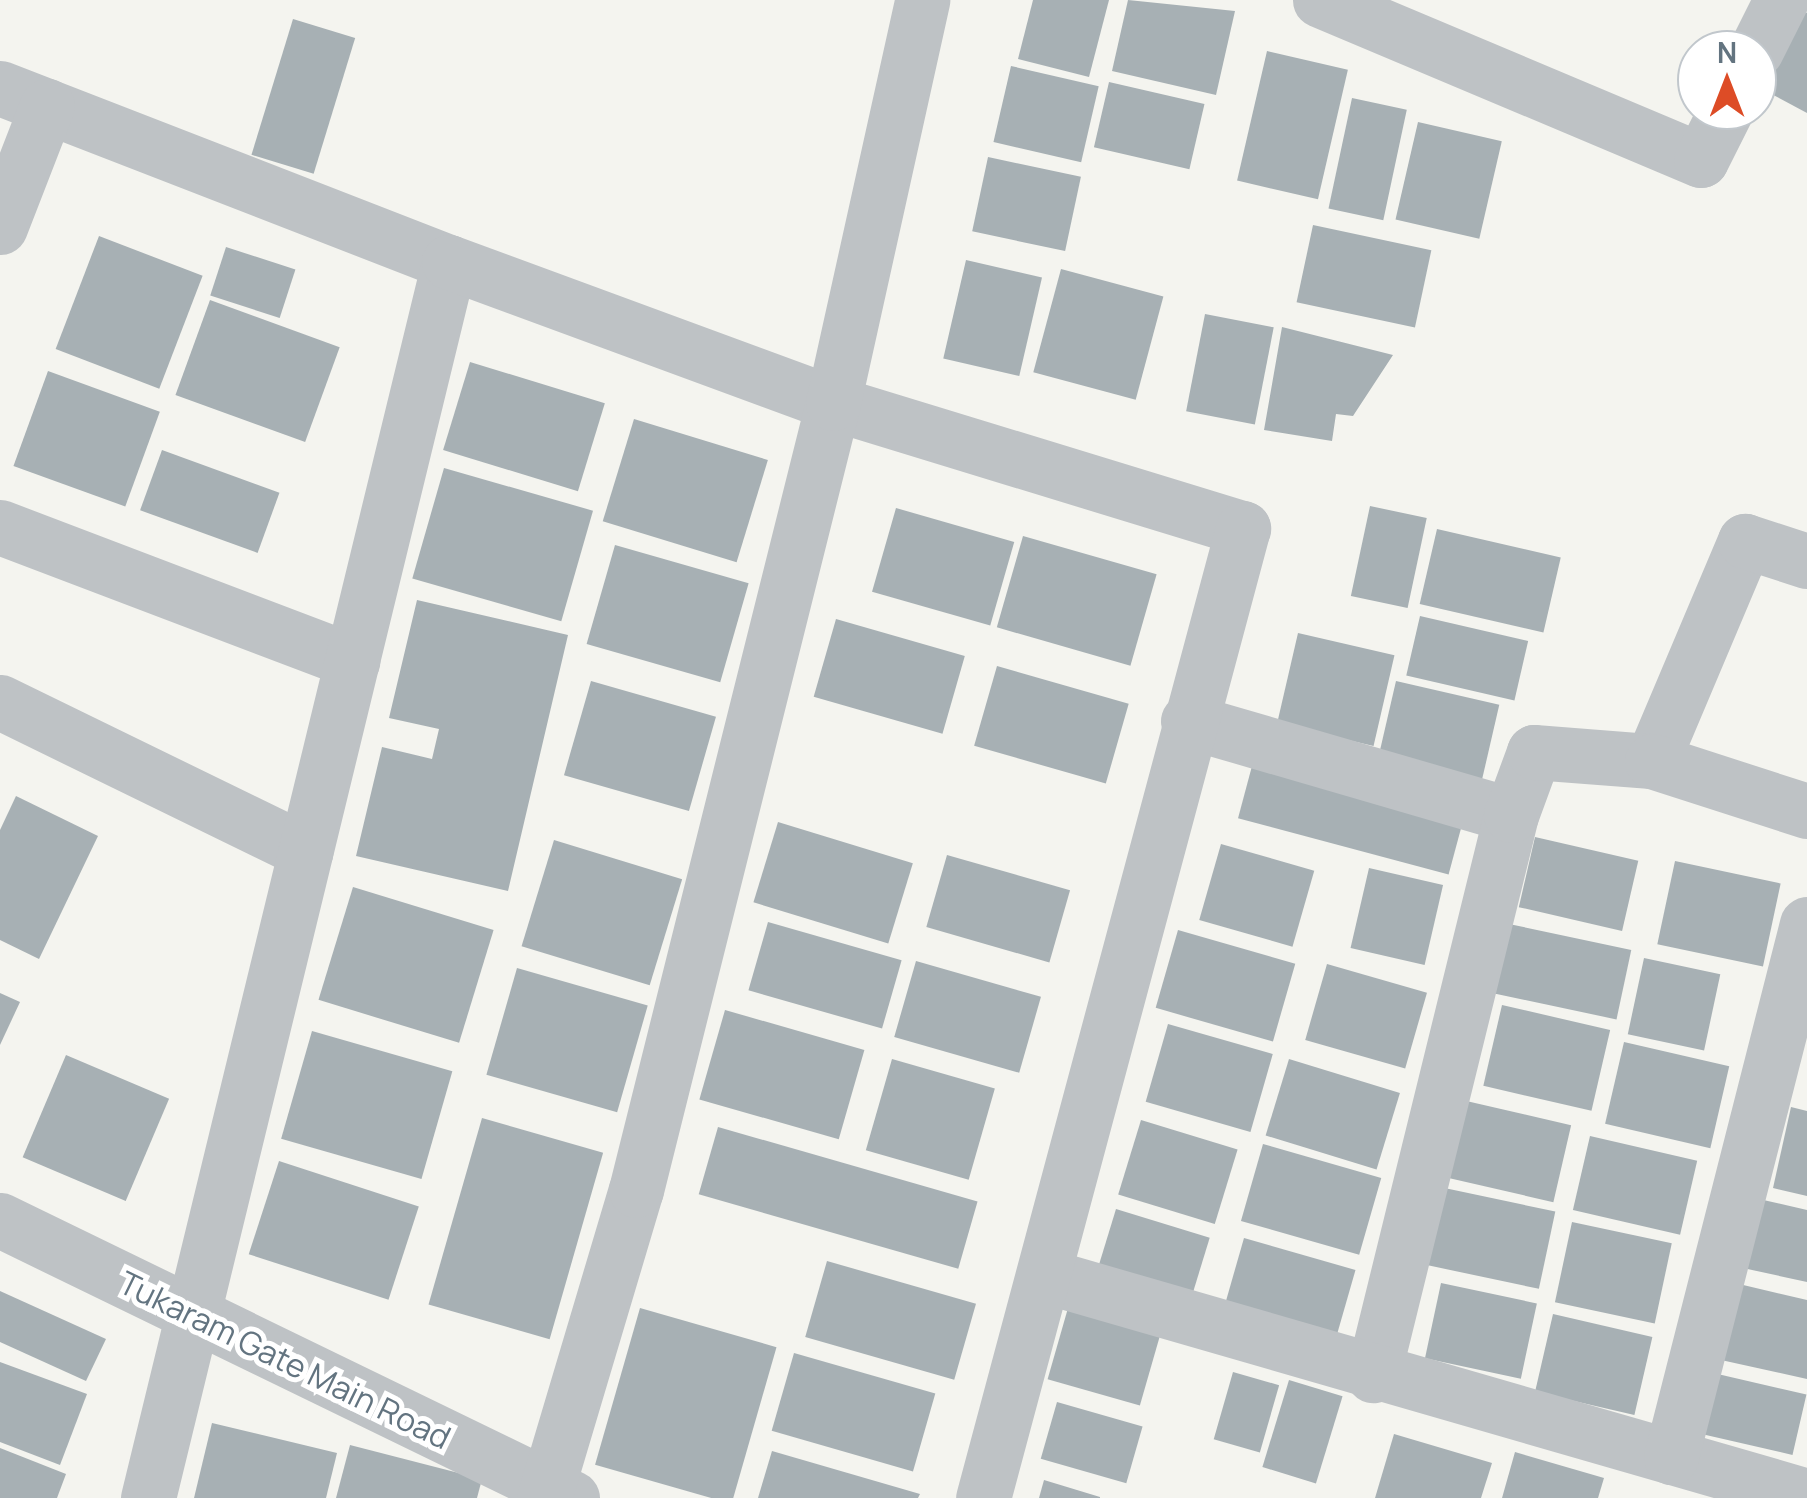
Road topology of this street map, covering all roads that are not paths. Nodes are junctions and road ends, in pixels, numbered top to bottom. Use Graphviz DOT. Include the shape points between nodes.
graph roads {
  1 [pos="922,0"];
  2 [pos="1320,0"];
  3 [pos="1781,0"];
  4 [pos="1407,16"];
  5 [pos="1766,30"];
  6 [pos="23,97"];
  7 [pos="1716,130"];
  8 [pos="0,227"];
  9 [pos="449,262"];
  10 [pos="833,403"];
  11 [pos="0,527"];
  12 [pos="1807,562"];
  13 [pos="352,661"];
  14 [pos="0,702"];
  15 [pos="1188,721"];
  16 [pos="1652,760"];
  17 [pos="1807,812"];
  18 [pos="1510,815"];
  19 [pos="306,851"];
  20 [pos="1807,924"];
  21 [pos="0,1220"];
  22 [pos="1046,1276"];
  23 [pos="196,1317"];
  24 [pos="1373,1375"];
  25 [pos="1670,1457"];
  26 [pos="554,1494"];
  27 [pos="1807,1496"];
  28 [pos="148,1498"];
  29 [pos="984,1498"];
  1 -- 10 [label="street"];
  2 -- 4 [label="street"];
  3 -- 5 [label="street"];
  4 -- 7 [label="street" via="1701,160"];
  6 -- 8 [label="street"];
  6 -- 9 [label="street"];
  9 -- 10 [label="street"];
  9 -- 13 [label="street"];
  10 -- 15 [label="street" via="1243,528"];
  10 -- 26 [label="street"];
  11 -- 13 [label="street"];
  12 -- 16 [label="street" via="1745,541"];
  13 -- 19 [label="street"];
  14 -- 19 [label="street"];
  15 -- 18 [label="street"];
  15 -- 22 [label="street"];
  16 -- 17 [label="street"];
  16 -- 18 [label="street" via="1534,752"];
  18 -- 24 [label="street"];
  19 -- 23 [label="street"];
  20 -- 25 [label="street"];
  21 -- 23 [label="street, Tukaram Gate Main Road"];
  22 -- 24 [label="street"];
  22 -- 29 [label="street"];
  23 -- 26 [label="street, Tukaram Gate Main Road"];
  23 -- 28 [label="street"];
  24 -- 25 [label="street"];
  25 -- 27 [label="street"];
}
